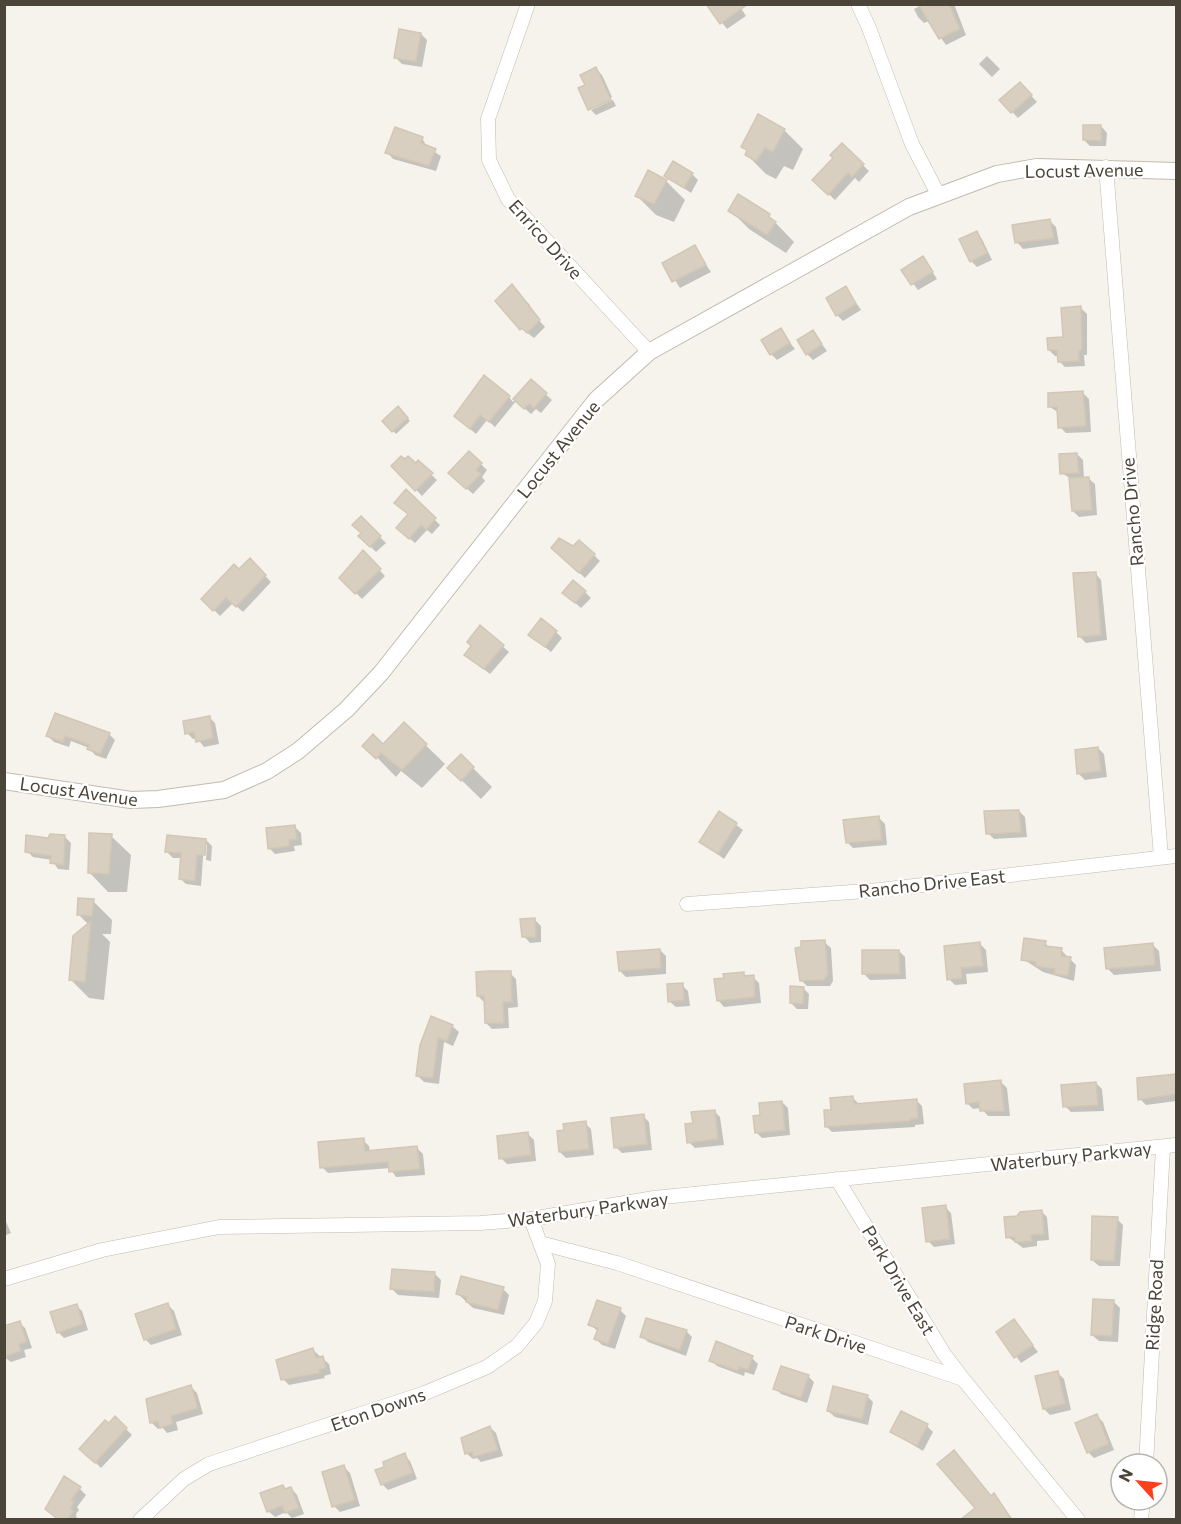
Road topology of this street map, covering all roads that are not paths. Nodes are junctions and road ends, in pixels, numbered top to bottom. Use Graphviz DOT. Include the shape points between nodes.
graph roads {
  1 [pos="528,4"];
  2 [pos="858,4"];
  3 [pos="1106,167"];
  4 [pos="1176,171"];
  5 [pos="939,196"];
  6 [pos="650,352"];
  7 [pos="4,781"];
  8 [pos="1176,856"];
  9 [pos="1161,857"];
  10 [pos="687,904"];
  11 [pos="1170,1146"];
  12 [pos="837,1179"];
  13 [pos="531,1219"];
  14 [pos="540,1243"];
  15 [pos="4,1279"];
  16 [pos="963,1379"];
  17 [pos="1147,1452"];
  18 [pos="140,1520"];
  19 [pos="1078,1520"];
  1 -- 6 [label="street, Enrico Drive" via="488,119 489,160 508,199"];
  2 -- 5 [label="street" via="912,144"];
  3 -- 4 [label="street, Locust Avenue"];
  3 -- 5 [label="street, Locust Avenue" via="1027,169 997,174"];
  3 -- 9 [label="street, Rancho Drive"];
  5 -- 6 [label="street, Locust Avenue" via="909,207"];
  6 -- 7 [label="street, Locust Avenue" via="596,400 381,673 346,711 298,751 267,771 224,790 158,800 131,800"];
  8 -- 9 [label="street, Rancho Drive East"];
  9 -- 10 [label="street, Rancho Drive East" via="879,890"];
  11 -- 12 [label="street, Waterbury Parkway"];
  11 -- 17 [label="street, Ridge Road"];
  12 -- 13 [label="street, Waterbury Parkway" via="654,1198"];
  12 -- 16 [label="street, Park Drive East"];
  13 -- 14 [label="street"];
  13 -- 15 [label="street, Waterbury Parkway" via="480,1224 219,1227 102,1250"];
  14 -- 16 [label="street, Park Drive" via="617,1263"];
  14 -- 18 [label="street, Eton Downs" via="548,1264 545,1301 536,1323 517,1346 487,1367 352,1418 209,1464 184,1479"];
  16 -- 19 [label="street"];
}
